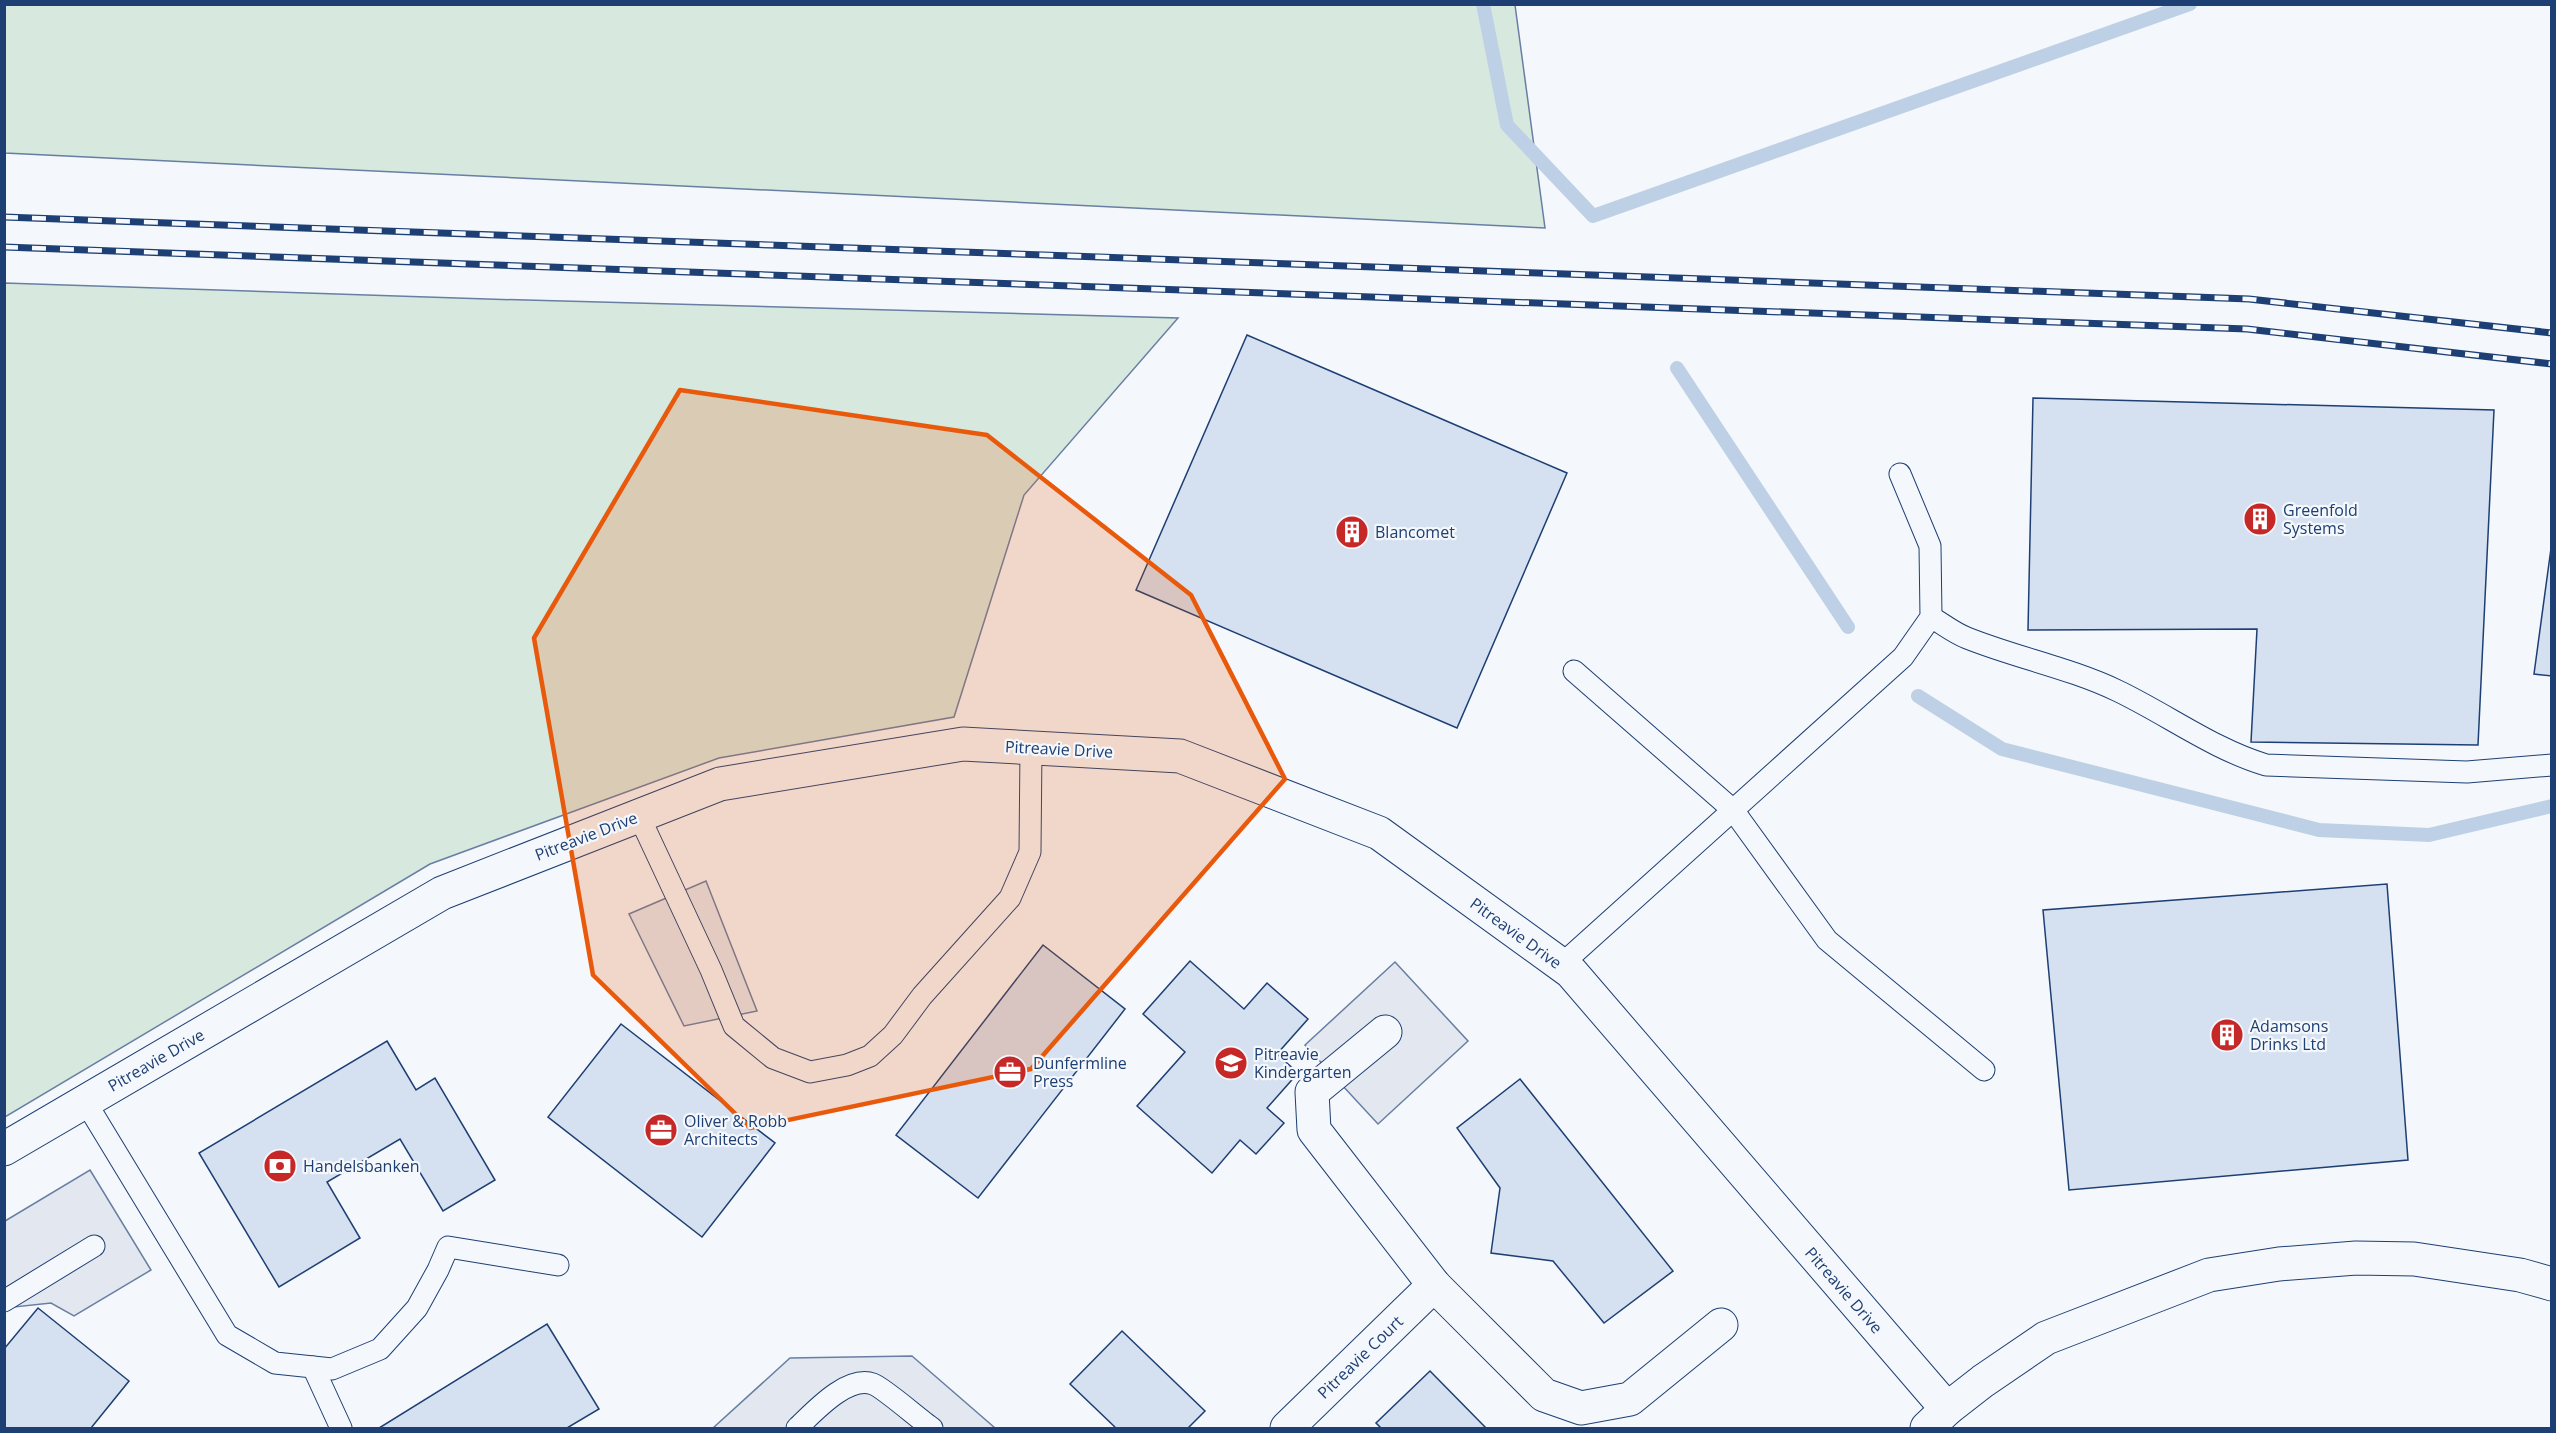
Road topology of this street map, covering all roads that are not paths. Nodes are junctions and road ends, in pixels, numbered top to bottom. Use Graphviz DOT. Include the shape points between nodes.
graph roads {
  1 [pos="1900,474"];
  2 [pos="1931,617"];
  3 [pos="1574,671"];
  4 [pos="1030,748"];
  5 [pos="2552,765"];
  6 [pos="1733,810"];
  7 [pos="639,816"];
  8 [pos="1561,965"];
  9 [pos="1385,1032"];
  10 [pos="1984,1070"];
  11 [pos="85,1101"];
  12 [pos="4,1149"];
  13 [pos="94,1246"];
  14 [pos="558,1265"];
  15 [pos="2552,1284"];
  16 [pos="1434,1285"];
  17 [pos="4,1301"];
  18 [pos="1721,1325"];
  19 [pos="313,1367"];
  20 [pos="1937,1419"];
  21 [pos="341,1428"];
  22 [pos="797,1428"];
  23 [pos="932,1428"];
  24 [pos="1287,1428"];
  1 -- 2 [label="lane" via="1930,546"];
  2 -- 5 [label="lane" via="1964,637 2118,691 2238,756 2266,765 2467,772"];
  2 -- 6 [label="lane" via="1903,657"];
  3 -- 6 [label="lane"];
  4 -- 7 [label="street, Pitreavie Drive" via="963,744 720,784"];
  4 -- 7 [label="lane" via="1029,852 1010,898 922,996 893,1035 870,1056 810,1072 773,1058 734,1026"];
  4 -- 8 [label="street, Pitreavie Drive" via="1180,756 1379,833"];
  6 -- 8 [label="lane"];
  6 -- 10 [label="lane" via="1827,940"];
  7 -- 11 [label="street, Pitreavie Drive" via="442,893"];
  8 -- 20 [label="street, Pitreavie Drive" via="1571,972"];
  9 -- 16 [label="street" via="1312,1092 1314,1130"];
  11 -- 12 [label="street, Pitreavie Drive"];
  11 -- 19 [label="lane" via="227,1335 275,1363"];
  13 -- 17 [label="lane"];
  14 -- 19 [label="lane" via="448,1247 417,1308 380,1349 332,1369"];
  15 -- 20 [label="street" via="2520,1275 2426,1261 2367,1258 2279,1264 2209,1275 2046,1338 1983,1381"];
  16 -- 18 [label="street" via="1544,1395 1581,1408 1630,1399"];
  16 -- 24 [label="street, Pitreavie Court"];
  19 -- 21 [label="lane"];
  22 -- 23 [label="lane" via="853,1383 873,1384"];
}
